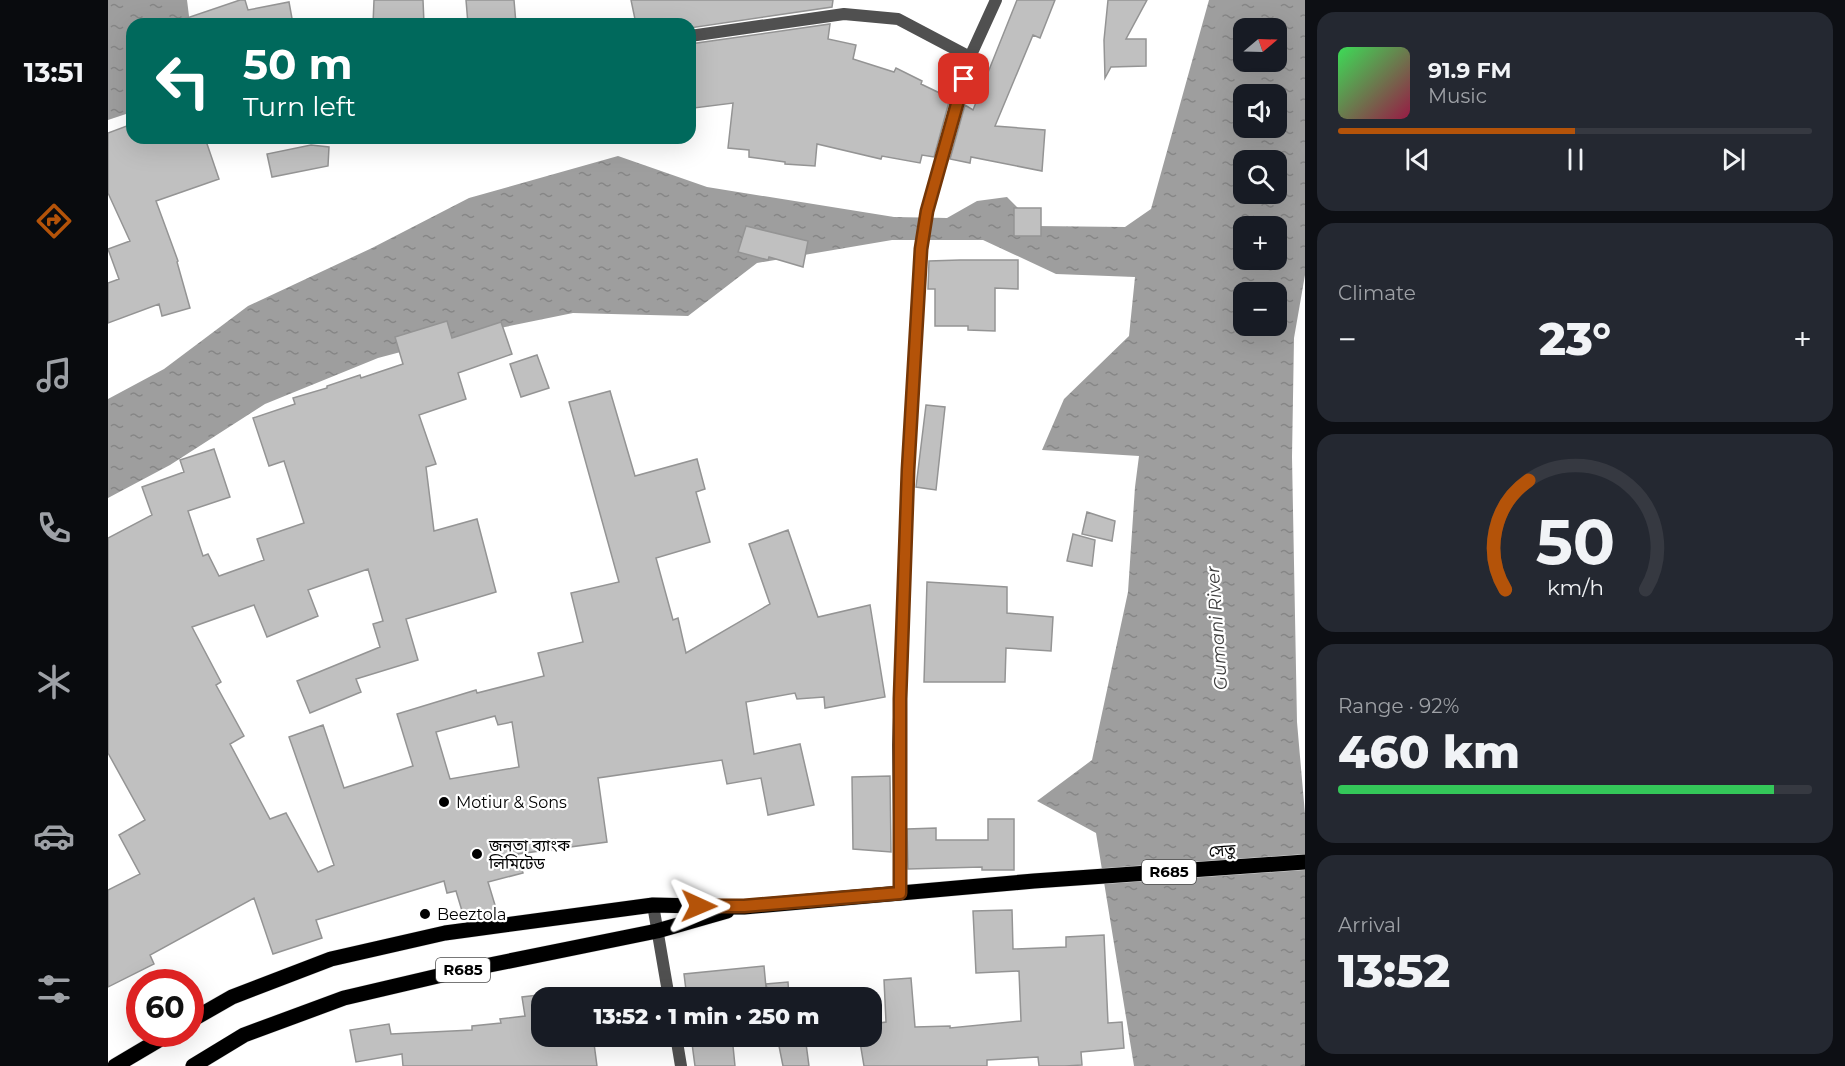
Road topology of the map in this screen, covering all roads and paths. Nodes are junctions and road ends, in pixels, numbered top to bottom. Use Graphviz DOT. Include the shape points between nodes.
graph roads {
  1 [pos="996,0"];
  2 [pos="696,35"];
  3 [pos="970,57"];
  4 [pos="1305,862"];
  5 [pos="900,893"];
  6 [pos="653,905"];
  7 [pos="744,906"];
  8 [pos="657,931"];
  9 [pos="667,987"];
  10 [pos="204,1013"];
  11 [pos="147,1047"];
  12 [pos="678,1047"];
  13 [pos="115,1066"];
  14 [pos="193,1066"];
  15 [pos="681,1066"];
  1 -- 3 [label="street"];
  2 -- 3 [label="street" via="843,14 898,19"];
  3 -- 5 [label="street" via="927,211 921,249 899,734"];
  4 -- 5 [label="main road, সেতু / R685"];
  5 -- 7 [label="main road, R685"];
  6 -- 7 [label="main road, R685"];
  6 -- 8 [label="street"];
  6 -- 10 [label="main road, R685" via="445,933 331,959 232,996"];
  7 -- 8 [label="main road, R685"];
  8 -- 9 [label="street"];
  8 -- 14 [label="main road, R685" via="344,998 244,1035"];
  11 -- 13 [label="main road"];
  12 -- 15 [label="street"];
}
